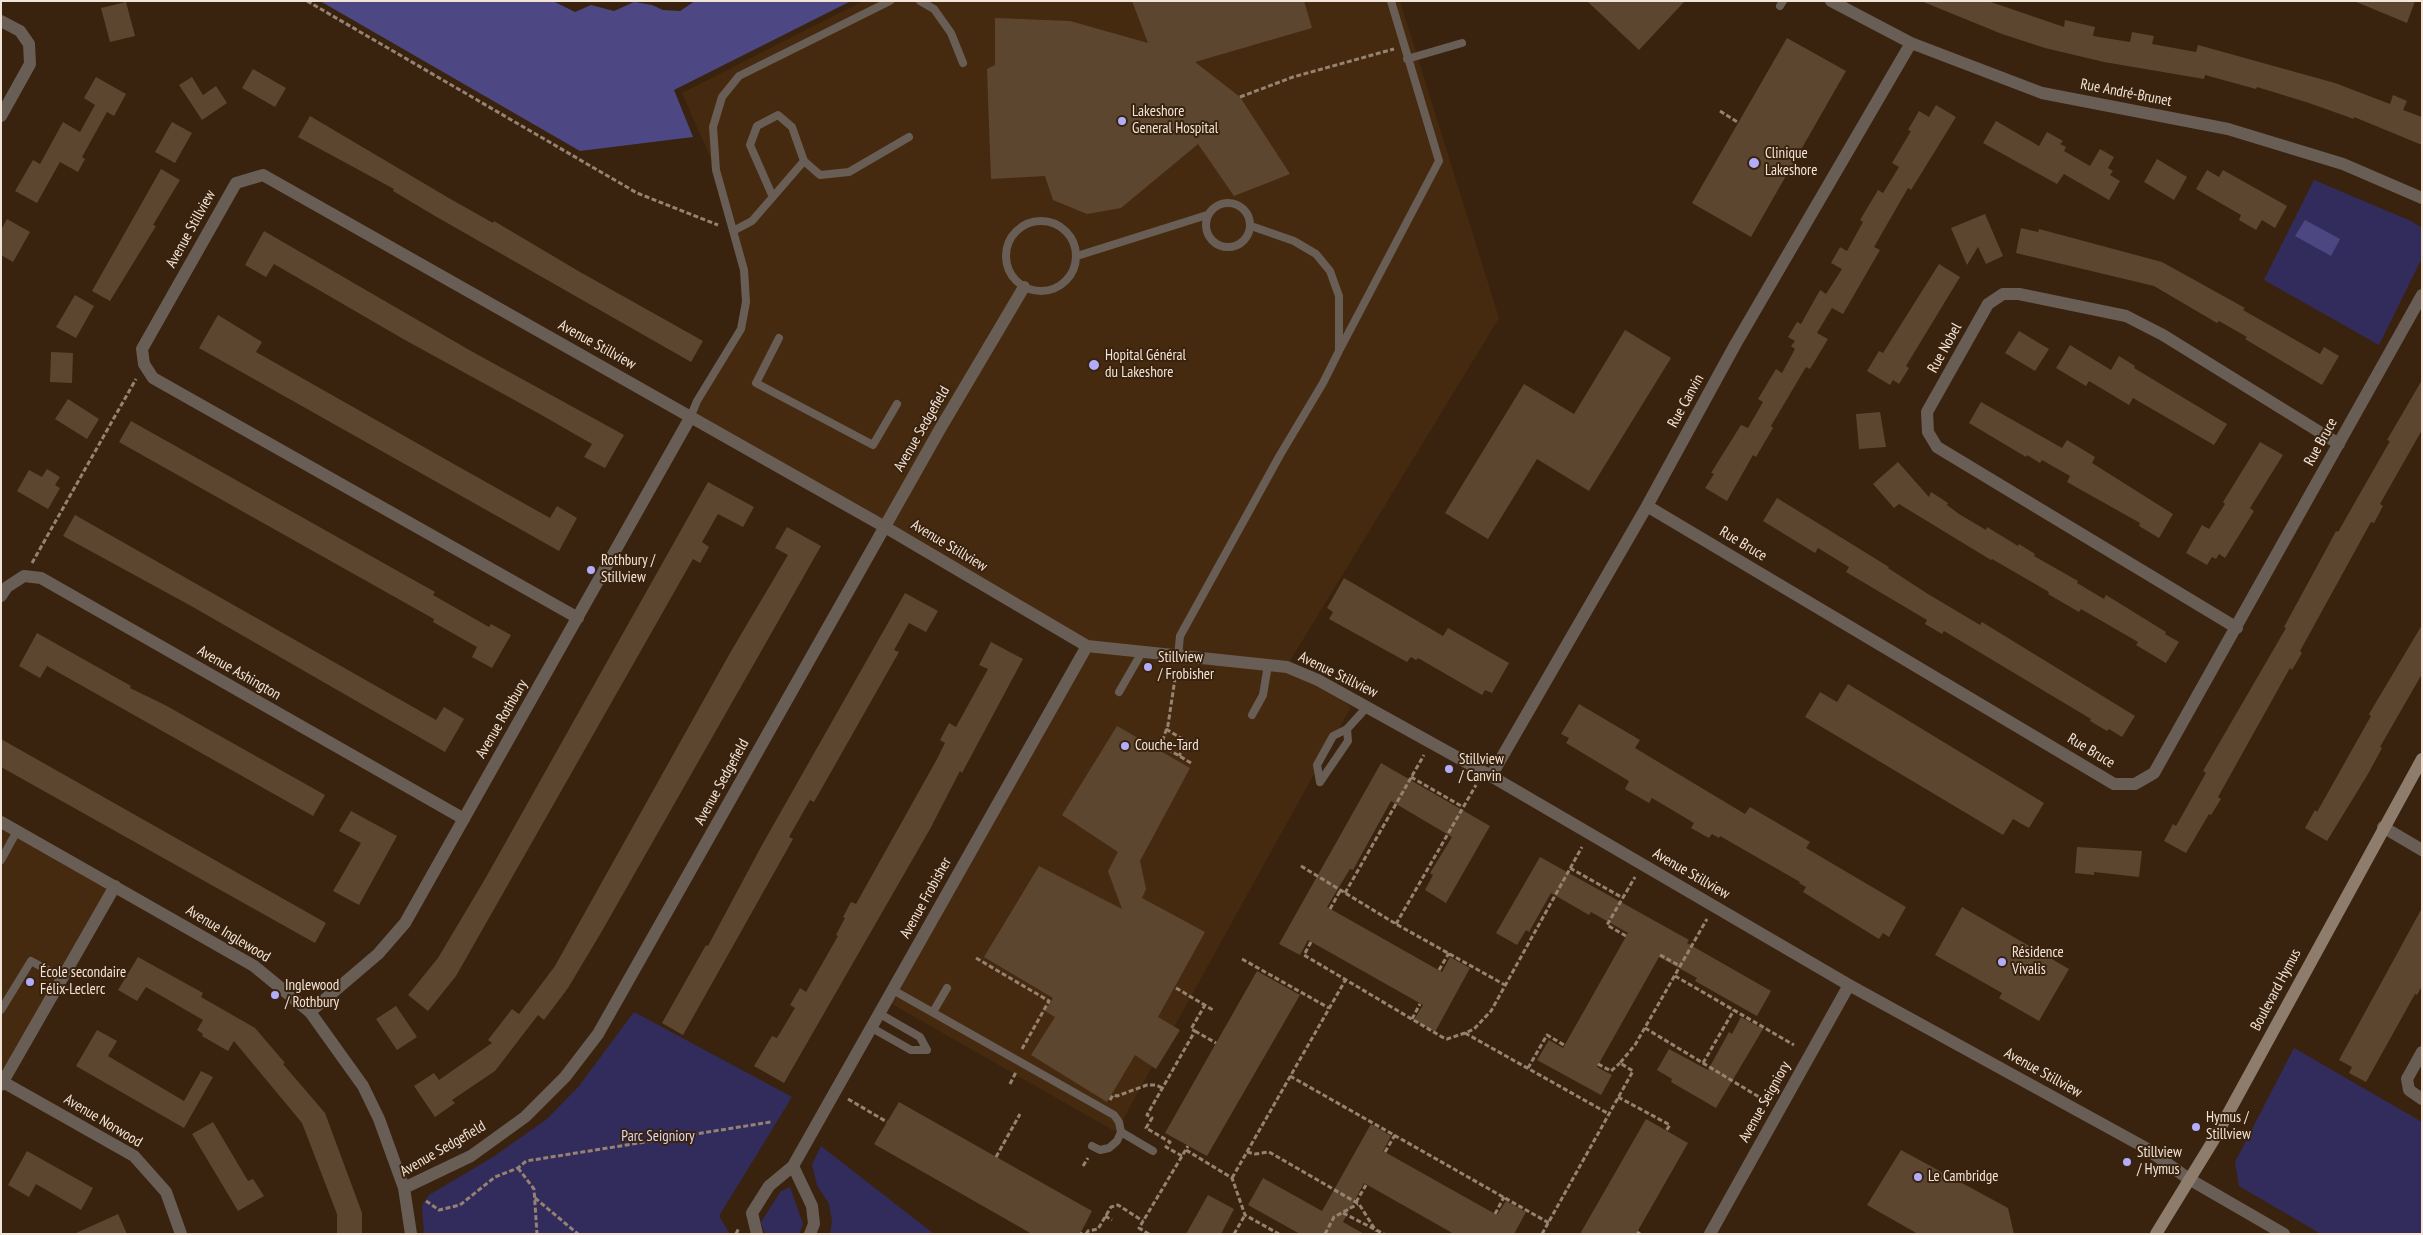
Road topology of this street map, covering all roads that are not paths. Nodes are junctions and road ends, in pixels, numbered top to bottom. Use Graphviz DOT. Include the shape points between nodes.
graph roads {
  1 [pos="890,1"];
  2 [pos="920,1"];
  3 [pos="1391,1"];
  4 [pos="1831,1"];
  5 [pos="1,21"];
  6 [pos="1462,43"];
  7 [pos="1911,43"];
  8 [pos="1407,59"];
  9 [pos="963,63"];
  10 [pos="1,116"];
  11 [pos="909,137"];
  12 [pos="804,161"];
  13 [pos="772,196"];
  14 [pos="2422,198"];
  15 [pos="1207,215"];
  16 [pos="1250,226"];
  17 [pos="733,231"];
  18 [pos="1077,256"];
  19 [pos="1024,287"];
  20 [pos="2422,295"];
  21 [pos="779,338"];
  22 [pos="1339,351"];
  23 [pos="896,404"];
  24 [pos="690,418"];
  25 [pos="2339,444"];
  26 [pos="1647,506"];
  27 [pos="885,527"];
  28 [pos="1,596"];
  29 [pos="578,618"];
  30 [pos="2237,628"];
  31 [pos="1087,646"];
  32 [pos="1142,652"];
  33 [pos="1178,656"];
  34 [pos="1268,665"];
  35 [pos="1119,692"];
  36 [pos="1366,706"];
  37 [pos="1252,715"];
  38 [pos="1346,729"];
  39 [pos="2422,759"];
  40 [pos="1492,776"];
  41 [pos="464,819"];
  42 [pos="1,822"];
  43 [pos="2383,827"];
  44 [pos="17,831"];
  45 [pos="2422,850"];
  46 [pos="1,860"];
  47 [pos="116,886"];
  48 [pos="62,978"];
  49 [pos="1849,985"];
  50 [pos="947,988"];
  51 [pos="893,990"];
  52 [pos="1,1010"];
  53 [pos="310,1012"];
  54 [pos="933,1012"];
  55 [pos="880,1014"];
  56 [pos="872,1028"];
  57 [pos="2422,1052"];
  58 [pos="2,1083"];
  59 [pos="2422,1099"];
  60 [pos="1121,1132"];
  61 [pos="1092,1146"];
  62 [pos="1153,1151"];
  63 [pos="793,1166"];
  64 [pos="2189,1179"];
  65 [pos="404,1188"];
  66 [pos="181,1234"];
  67 [pos="411,1234"];
  68 [pos="757,1234"];
  69 [pos="810,1234"];
  70 [pos="1710,1234"];
  71 [pos="2156,1234"];
  72 [pos="2284,1234"];
  1 -- 17 [label="lane" via="738,76 722,97 713,127 716,170"];
  2 -- 9 [label="lane" via="934,9 951,34"];
  3 -- 8 [label="lane"];
  4 -- 7 [label="street, Rue André-Brunet"];
  5 -- 10 [label="street" via="20,31 30,44 30,64"];
  6 -- 8 [label="lane"];
  7 -- 14 [label="street, Rue André-Brunet" via="2042,93 2228,129 2334,161"];
  7 -- 26 [label="street, Rue Canvin" via="1734,345"];
  8 -- 22 [label="lane" via="1439,161"];
  11 -- 12 [label="lane" via="849,172 820,175"];
  12 -- 13 [label="lane"];
  12 -- 13 [label="lane" via="792,127 778,115 757,126 750,145"];
  13 -- 17 [label="lane" via="752,221"];
  15 -- 16 [label="lane" via="1219,204 1237,204 1248,215"];
  15 -- 16 [label="lane" via="1206,233 1219,246 1237,246 1245,240"];
  15 -- 18 [label="lane"];
  16 -- 22 [label="lane" via="1294,241 1316,254 1330,271 1339,296"];
  17 -- 24 [label="lane" via="744,270 746,302 741,329"];
  18 -- 19 [label="lane" via="1074,271 1057,288 1045,292"];
  18 -- 19 [label="lane" via="1068,233 1059,226 1045,221 1021,228 1008,245 1006,256 1014,279"];
  19 -- 27 [label="street, Avenue Sedgefield"];
  20 -- 25 [label="street, Rue Bruce"];
  21 -- 23 [label="lane" via="756,384 873,445"];
  22 -- 33 [label="lane" via="1180,636"];
  24 -- 27 [label="street, Avenue Stillview"];
  24 -- 29 [label="street, Avenue Rothbury"];
  24 -- 29 [label="street, Avenue Stillview" via="262,175 236,183 142,349 144,364 153,378"];
  25 -- 30 [label="street, Rue Bruce"];
  25 -- 30 [label="street, Rue Nobel" via="2163,335 2126,316 2019,294 2003,294 1988,304 1927,412 1928,432 1937,447"];
  26 -- 30 [label="street, Rue Bruce" via="2114,784 2135,784 2154,773"];
  26 -- 40 [label="street, Rue Canvin"];
  27 -- 31 [label="street, Avenue Stillview"];
  27 -- 65 [label="street, Avenue Sedgefield" via="598,1034 565,1077 525,1117 471,1156"];
  28 -- 41 [label="street, Avenue Ashington" via="6,587 24,576 40,578"];
  29 -- 41 [label="street, Avenue Rothbury"];
  31 -- 32 [label="street, Avenue Stillview"];
  31 -- 51 [label="street, Avenue Frobisher"];
  32 -- 33 [label="street, Avenue Stillview"];
  32 -- 35 [label="lane"];
  33 -- 34 [label="street, Avenue Stillview"];
  34 -- 36 [label="street, Avenue Stillview" via="1287,667"];
  34 -- 37 [label="lane" via="1263,695"];
  36 -- 38 [label="lane"];
  36 -- 40 [label="street, Avenue Stillview"];
  38 -- 38 [label="lane" via="1334,736 1318,765 1320,782 1348,741"];
  39 -- 43 [label="street, Boulevard Hymus"];
  40 -- 49 [label="street, Avenue Stillview"];
  41 -- 53 [label="street, Avenue Rothbury" via="405,923 378,954"];
  42 -- 44 [label="street, Avenue Inglewood"];
  43 -- 45 [label="street"];
  43 -- 64 [label="street, Boulevard Hymus" via="2231,1108"];
  44 -- 46 [label="lane"];
  44 -- 47 [label="street, Avenue Inglewood"];
  47 -- 48 [label="street"];
  47 -- 53 [label="street, Avenue Inglewood" via="254,966"];
  48 -- 52 [label="lane" via="30,961"];
  48 -- 58 [label="street"];
  49 -- 64 [label="street, Avenue Stillview" via="2144,1147"];
  49 -- 70 [label="street, Avenue Seigniory"];
  50 -- 54 [label="lane"];
  51 -- 54 [label="lane"];
  51 -- 55 [label="street, Avenue Frobisher"];
  53 -- 65 [label="street, Avenue Inglewood" via="363,1086 379,1119"];
  54 -- 60 [label="lane" via="1114,1115"];
  55 -- 56 [label="street, Avenue Frobisher"];
  55 -- 56 [label="lane" via="920,1038 927,1050 911,1050"];
  56 -- 63 [label="street, Avenue Frobisher"];
  57 -- 59 [label="street" via="2407,1079 2409,1090"];
  58 -- 66 [label="street, Avenue Norwood" via="134,1156 166,1192"];
  60 -- 61 [label="lane" via="1109,1148 1100,1150"];
  60 -- 62 [label="lane"];
  63 -- 68 [label="street, Avenue Frobisher" via="769,1186 752,1213"];
  63 -- 69 [label="street" via="812,1206 814,1224"];
  64 -- 71 [label="street, Boulevard Hymus"];
  64 -- 72 [label="street, Avenue Stillview"];
  65 -- 67 [label="street, Avenue Sedgefield"];
}
